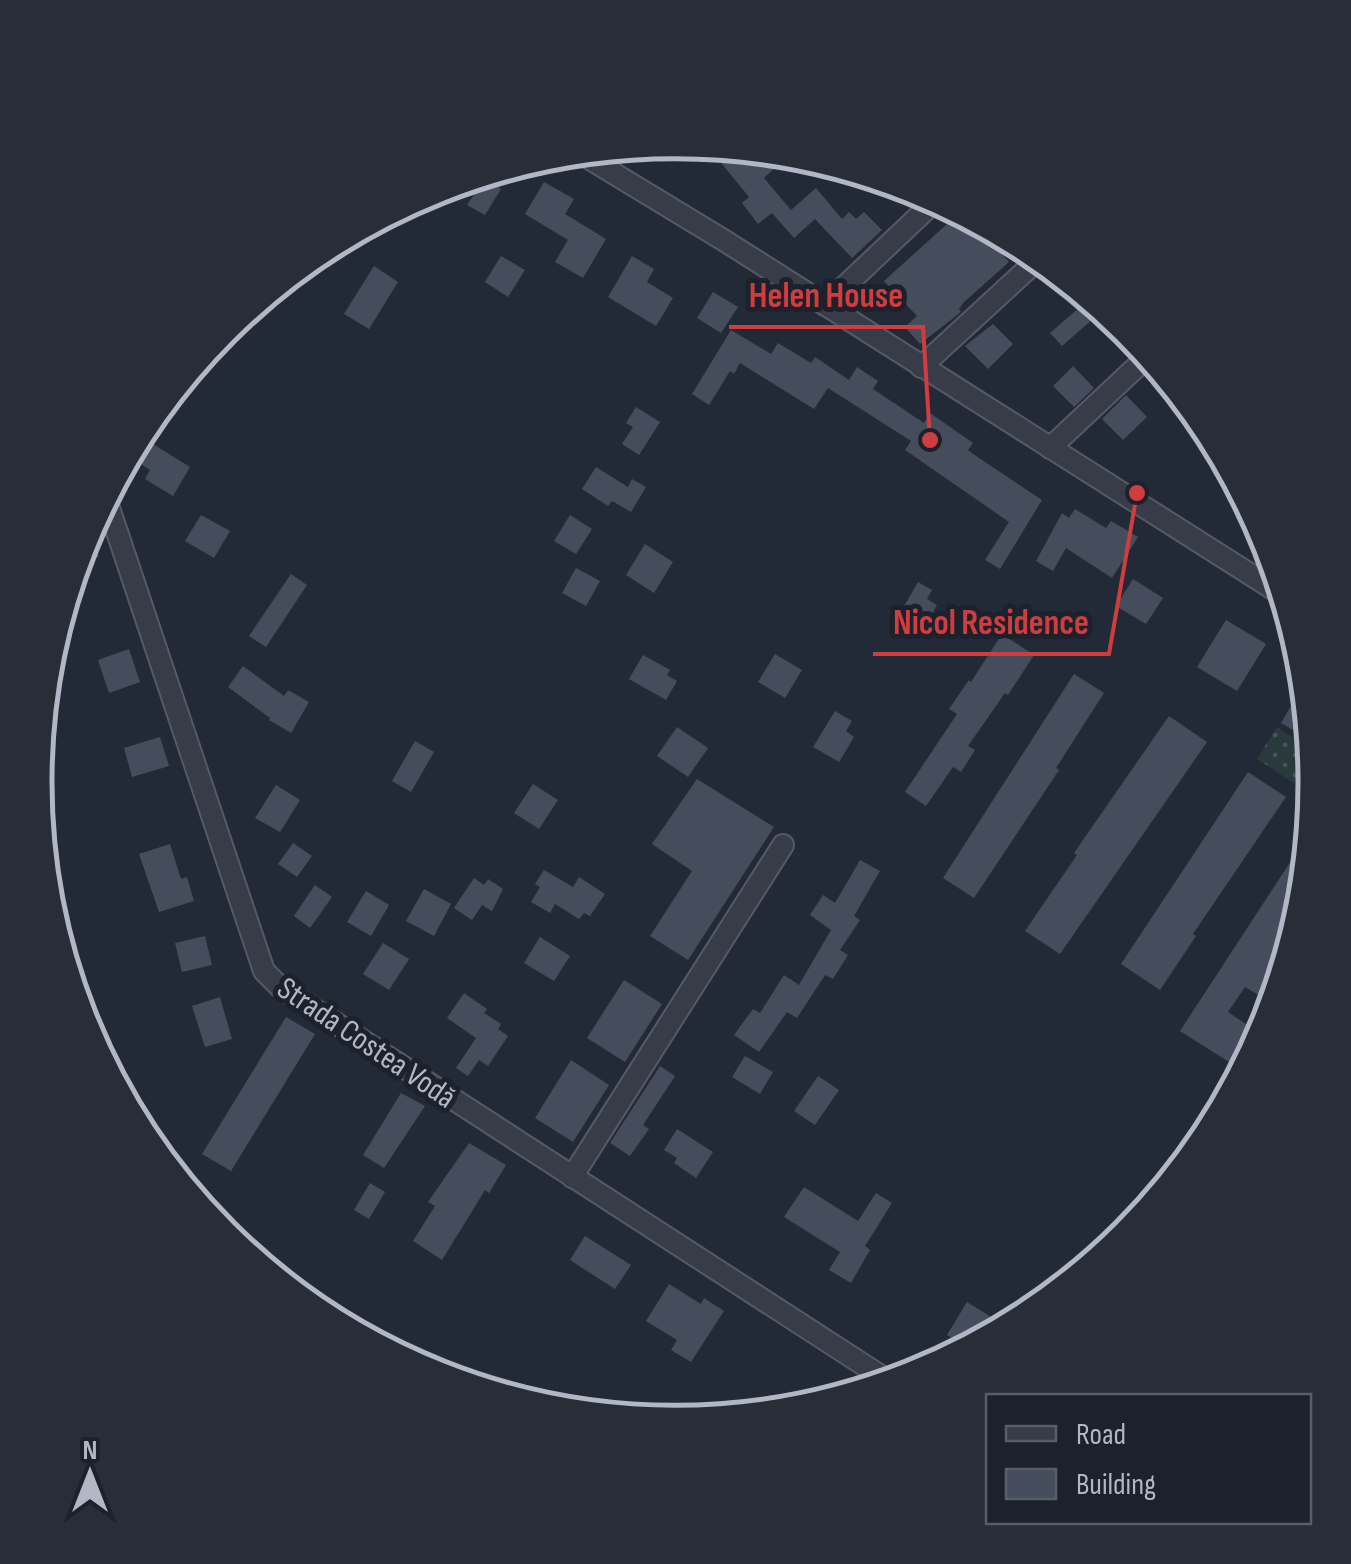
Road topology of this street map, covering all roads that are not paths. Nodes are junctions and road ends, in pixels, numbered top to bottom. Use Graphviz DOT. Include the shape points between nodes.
graph roads {
  1 [pos="599,164"];
  2 [pos="924,211"];
  3 [pos="1028,268"];
  4 [pos="825,304"];
  5 [pos="1138,365"];
  6 [pos="921,366"];
  7 [pos="1050,448"];
  8 [pos="112,517"];
  9 [pos="1266,584"];
  10 [pos="784,844"];
  11 [pos="572,1177"];
  12 [pos="875,1372"];
  1 -- 4 [label="street"];
  2 -- 4 [label="street"];
  3 -- 6 [label="street"];
  4 -- 6 [label="street"];
  5 -- 7 [label="street"];
  6 -- 7 [label="street"];
  7 -- 9 [label="street"];
  8 -- 11 [label="street, Strada Costea Vodă" via="264,971"];
  10 -- 11 [label="street"];
  11 -- 12 [label="street, Strada Costea Vodă"];
}
